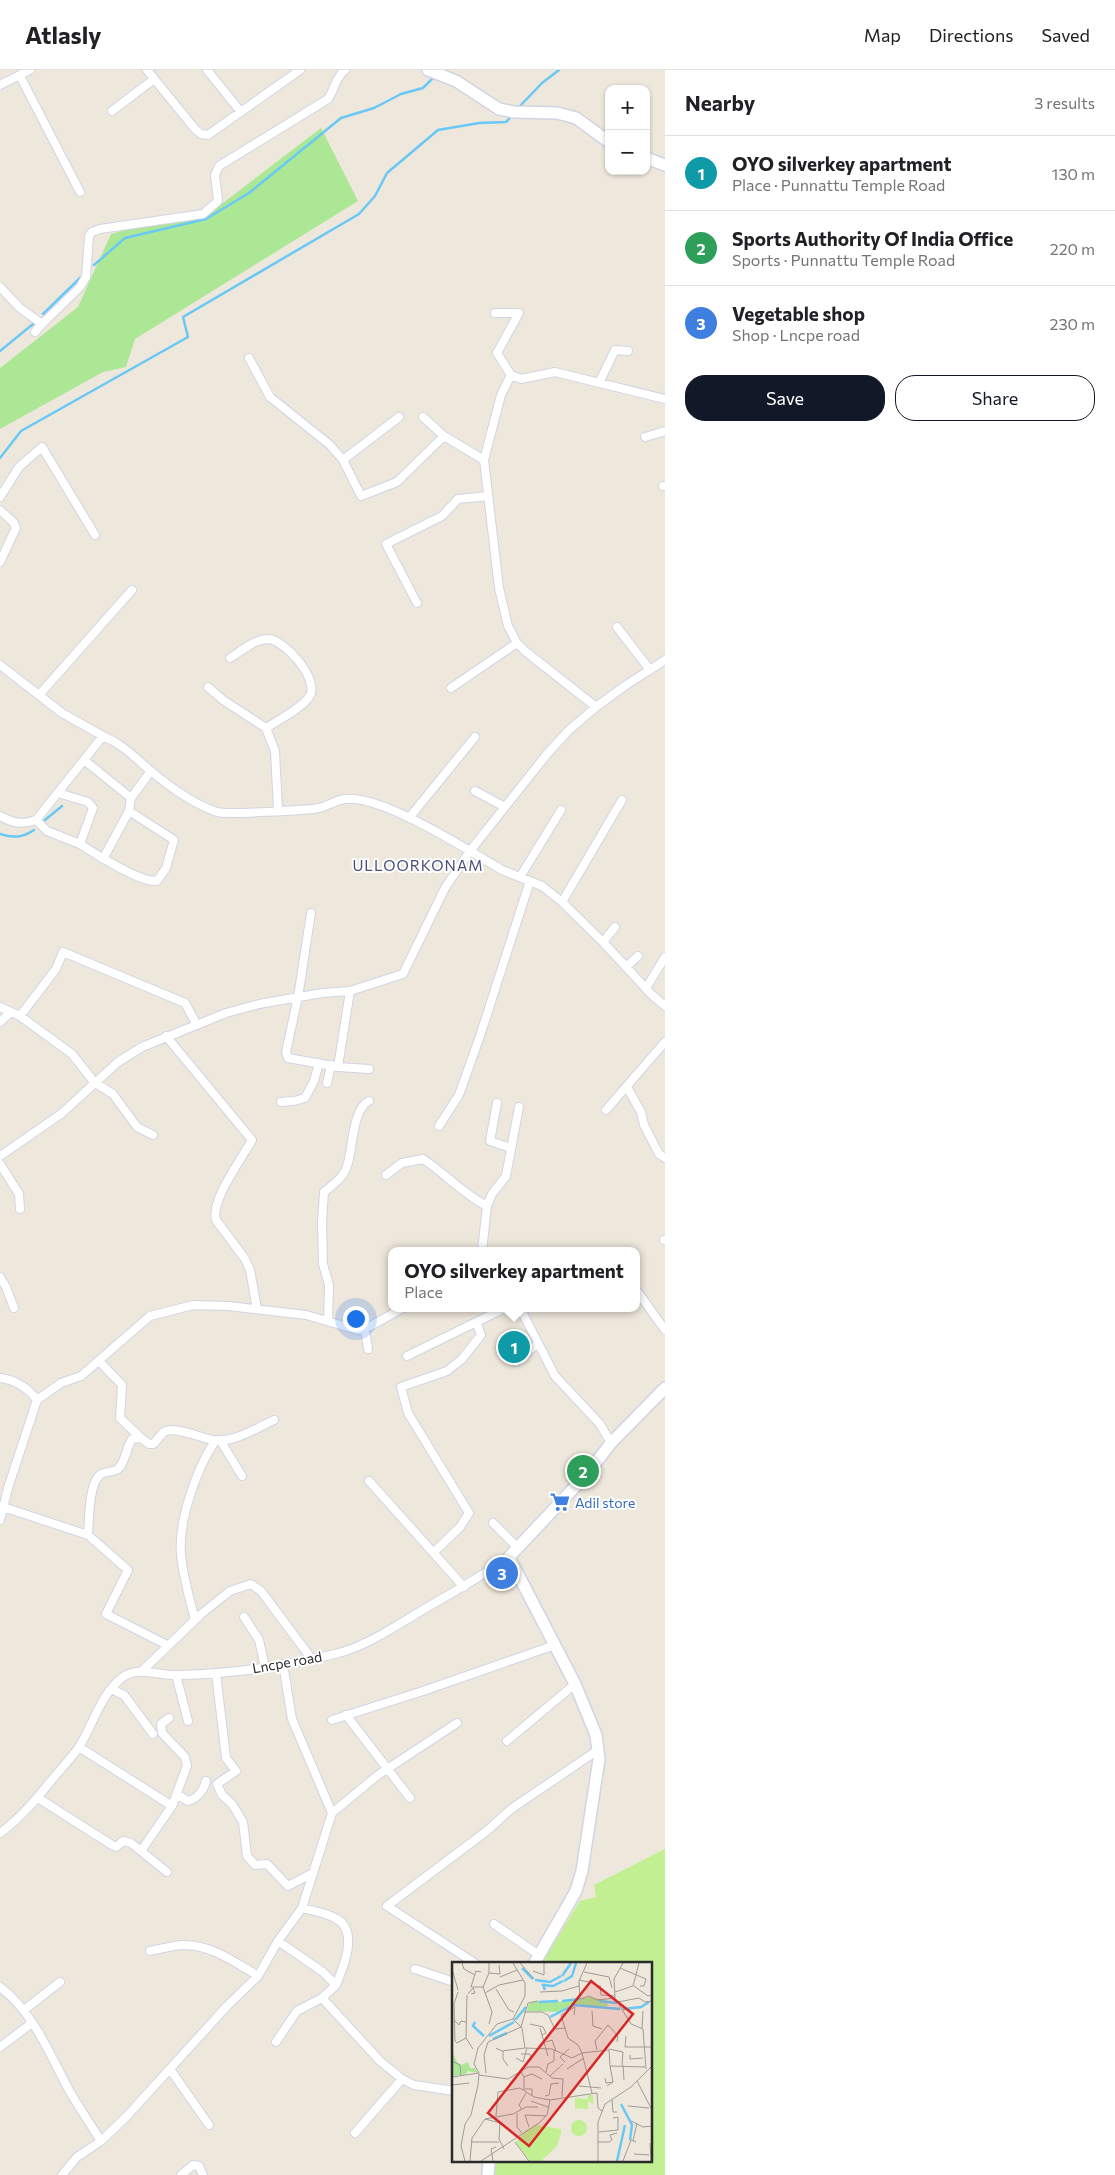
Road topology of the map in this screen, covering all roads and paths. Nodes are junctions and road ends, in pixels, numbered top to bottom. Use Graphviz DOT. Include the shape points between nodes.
graph roads {
  1 [pos="30,70"];
  2 [pos="147,70"];
  3 [pos="207,70"];
  4 [pos="300,70"];
  5 [pos="345,70"];
  6 [pos="431,70"];
  7 [pos="20,76"];
  8 [pos="154,79"];
  9 [pos="0,85"];
  10 [pos="112,111"];
  11 [pos="241,112"];
  12 [pos="605,139"];
  13 [pos="650,159"];
  14 [pos="665,165"];
  15 [pos="80,192"];
  16 [pos="0,287"];
  17 [pos="496,313"];
  18 [pos="42,324"];
  19 [pos="36,332"];
  20 [pos="628,351"];
  21 [pos="249,358"];
  22 [pos="512,376"];
  23 [pos="599,383"];
  24 [pos="665,399"];
  25 [pos="399,417"];
  26 [pos="423,417"];
  27 [pos="665,431"];
  28 [pos="444,436"];
  29 [pos="644,437"];
  30 [pos="343,460"];
  31 [pos="484,460"];
  32 [pos="488,496"];
  33 [pos="0,498"];
  34 [pos="0,510"];
  35 [pos="95,536"];
  36 [pos="0,562"];
  37 [pos="132,590"];
  38 [pos="417,603"];
  39 [pos="616,628"];
  40 [pos="517,643"];
  41 [pos="230,658"];
  42 [pos="665,660"];
  43 [pos="0,665"];
  44 [pos="650,670"];
  45 [pos="208,687"];
  46 [pos="451,688"];
  47 [pos="39,695"];
  48 [pos="596,707"];
  49 [pos="266,728"];
  50 [pos="104,736"];
  51 [pos="475,737"];
  52 [pos="84,760"];
  53 [pos="151,771"];
  54 [pos="475,791"];
  55 [pos="58,793"];
  56 [pos="132,798"];
  57 [pos="622,800"];
  58 [pos="505,806"];
  59 [pos="278,810"];
  60 [pos="561,810"];
  61 [pos="128,811"];
  62 [pos="0,816"];
  63 [pos="409,818"];
  64 [pos="36,820"];
  65 [pos="80,844"];
  66 [pos="470,851"];
  67 [pos="102,859"];
  68 [pos="520,877"];
  69 [pos="530,881"];
  70 [pos="562,902"];
  71 [pos="311,914"];
  72 [pos="615,927"];
  73 [pos="604,942"];
  74 [pos="638,956"];
  75 [pos="665,957"];
  76 [pos="626,967"];
  77 [pos="646,988"];
  78 [pos="350,991"];
  79 [pos="298,998"];
  80 [pos="665,1006"];
  81 [pos="0,1007"];
  82 [pos="11,1012"];
  83 [pos="20,1016"];
  84 [pos="0,1022"];
  85 [pos="197,1025"];
  86 [pos="166,1036"];
  87 [pos="665,1042"];
  88 [pos="319,1063"];
  89 [pos="335,1066"];
  90 [pos="369,1069"];
  91 [pos="94,1082"];
  92 [pos="327,1083"];
  93 [pos="627,1087"];
  94 [pos="369,1101"];
  95 [pos="281,1102"];
  96 [pos="497,1103"];
  97 [pos="519,1107"];
  98 [pos="606,1110"];
  99 [pos="439,1126"];
  100 [pos="153,1135"];
  101 [pos="510,1148"];
  102 [pos="0,1156"];
  103 [pos="665,1158"];
  104 [pos="0,1164"];
  105 [pos="386,1175"];
  106 [pos="488,1206"];
  107 [pos="20,1209"];
  108 [pos="483,1247"];
  109 [pos="0,1277"];
  110 [pos="640,1294"];
  111 [pos="14,1308"];
  112 [pos="257,1309"];
  113 [pos="396,1312"];
  114 [pos="498,1312"];
  115 [pos="522,1312"];
  116 [pos="328,1321"];
  117 [pos="477,1324"];
  118 [pos="366,1330"];
  119 [pos="665,1330"];
  120 [pos="537,1344"];
  121 [pos="368,1349"];
  122 [pos="407,1356"];
  123 [pos="99,1361"];
  124 [pos="516,1362"];
  125 [pos="0,1378"];
  126 [pos="665,1388"];
  127 [pos="37,1400"];
  128 [pos="274,1420"];
  129 [pos="141,1438"];
  130 [pos="218,1440"];
  131 [pos="611,1443"];
  132 [pos="242,1476"];
  133 [pos="369,1481"];
  134 [pos="3,1507"];
  135 [pos="0,1520"];
  136 [pos="493,1523"];
  137 [pos="88,1535"];
  138 [pos="518,1548"];
  139 [pos="434,1552"];
  140 [pos="509,1557"];
  141 [pos="464,1587"];
  142 [pos="244,1617"];
  143 [pos="195,1619"];
  144 [pos="167,1645"];
  145 [pos="555,1645"];
  146 [pos="311,1658"];
  147 [pos="283,1664"];
  148 [pos="264,1667"];
  149 [pos="141,1672"];
  150 [pos="216,1673"];
  151 [pos="176,1676"];
  152 [pos="575,1684"];
  153 [pos="111,1689"];
  154 [pos="346,1715"];
  155 [pos="170,1718"];
  156 [pos="332,1720"];
  157 [pos="188,1722"];
  158 [pos="457,1723"];
  159 [pos="153,1734"];
  160 [pos="507,1741"];
  161 [pos="79,1747"];
  162 [pos="598,1750"];
  163 [pos="389,1768"];
  164 [pos="206,1781"];
  165 [pos="178,1796"];
  166 [pos="38,1798"];
  167 [pos="410,1798"];
  168 [pos="172,1806"];
  169 [pos="332,1814"];
  170 [pos="0,1833"];
  171 [pos="141,1851"];
  172 [pos="167,1872"];
  173 [pos="313,1873"];
  174 [pos="302,1908"];
  175 [pos="494,1924"];
  176 [pos="278,1941"];
  177 [pos="150,1951"];
  178 [pos="537,1959"];
  179 [pos="473,1962"];
  180 [pos="415,1969"];
  181 [pos="258,1976"];
  182 [pos="452,1981"];
  183 [pos="60,1982"];
  184 [pos="336,1985"];
  185 [pos="0,1987"];
  186 [pos="322,1998"];
  187 [pos="24,2010"];
  188 [pos="32,2023"];
  189 [pos="276,2042"];
  190 [pos="0,2047"];
  191 [pos="170,2069"];
  192 [pos="402,2079"];
  193 [pos="452,2091"];
  194 [pos="209,2125"];
  195 [pos="355,2133"];
  196 [pos="101,2141"];
  197 [pos="489,2162"];
  198 [pos="62,2175"];
  199 [pos="181,2175"];
  200 [pos="204,2175"];
  201 [pos="488,2175"];
  1 -- 7 [label="street"];
  2 -- 8 [label="street"];
  3 -- 11 [label="street"];
  4 -- 11 [label="street"];
  5 -- 18 [label="street" via="335,82 328,99 219,166 215,175 218,202 211,209 203,214 92,232 86,277"];
  6 -- 12 [label="street" via="456,81 499,110 557,113 576,118"];
  7 -- 9 [label="street"];
  7 -- 15 [label="street"];
  8 -- 10 [label="street"];
  8 -- 11 [label="street" via="201,134 211,134"];
  13 -- 14 [label="street"];
  16 -- 18 [label="street" via="20,308"];
  17 -- 22 [label="street" via="519,312 497,353"];
  18 -- 19 [label="street"];
  20 -- 23 [label="street" via="615,350"];
  21 -- 30 [label="street" via="270,397 330,444"];
  22 -- 23 [label="street" via="521,378 554,372"];
  22 -- 31 [label="street" via="501,395"];
  23 -- 24 [label="street"];
  25 -- 30 [label="street"];
  26 -- 28 [label="street"];
  27 -- 29 [label="street"];
  28 -- 30 [label="street" via="397,482 361,496"];
  28 -- 31 [label="street"];
  31 -- 32 [label="street"];
  32 -- 38 [label="street" via="458,499 442,516 386,544"];
  32 -- 40 [label="street" via="499,588 508,626"];
  33 -- 35 [label="street" via="16,471 42,447"];
  34 -- 36 [label="street" via="16,528"];
  37 -- 47 [label="street"];
  39 -- 44 [label="street"];
  40 -- 46 [label="street"];
  40 -- 48 [label="street"];
  41 -- 49 [label="street" via="267,639 278,641 299,662 312,682 311,694 304,703"];
  42 -- 44 [label="street"];
  43 -- 47 [label="street"];
  44 -- 48 [label="street"];
  45 -- 49 [label="street"];
  47 -- 50 [label="street" via="62,713"];
  48 -- 58 [label="street" via="547,754"];
  49 -- 59 [label="street" via="275,751"];
  50 -- 52 [label="street"];
  50 -- 53 [label="street" via="128,750"];
  51 -- 63 [label="street"];
  52 -- 55 [label="street"];
  52 -- 56 [label="street"];
  53 -- 56 [label="street"];
  53 -- 59 [label="street" via="175,789 218,812"];
  54 -- 58 [label="street"];
  55 -- 64 [label="street"];
  55 -- 65 [label="street" via="88,802 93,808"];
  56 -- 61 [label="street"];
  57 -- 70 [label="street"];
  58 -- 66 [label="street"];
  59 -- 63 [label="street" via="319,808 345,799 386,808"];
  60 -- 68 [label="street"];
  61 -- 67 [label="street"];
  61 -- 67 [label="street" via="174,840 166,868 153,882"];
  62 -- 64 [label="street" via="24,824"];
  63 -- 66 [label="street"];
  64 -- 65 [label="street" via="47,831"];
  65 -- 67 [label="street"];
  66 -- 68 [label="street"];
  66 -- 78 [label="street" via="445,888 403,974"];
  68 -- 69 [label="street"];
  69 -- 70 [label="street"];
  69 -- 99 [label="street" via="459,1095"];
  70 -- 73 [label="street"];
  71 -- 79 [label="street"];
  72 -- 73 [label="street"];
  73 -- 76 [label="street"];
  74 -- 76 [label="street"];
  75 -- 77 [label="street"];
  76 -- 77 [label="street"];
  77 -- 80 [label="street"];
  78 -- 79 [label="street"];
  78 -- 89 [label="street"];
  79 -- 85 [label="street" via="226,1012"];
  79 -- 88 [label="street" via="286,1052 288,1058"];
  81 -- 82 [label="street"];
  82 -- 83 [label="street"];
  82 -- 84 [label="street"];
  83 -- 85 [label="street" via="56,969 63,952 185,1002"];
  83 -- 91 [label="street" via="72,1054"];
  85 -- 86 [label="street"];
  86 -- 91 [label="street" via="118,1062"];
  86 -- 112 [label="street" via="252,1140 225,1187 214,1215 245,1259"];
  87 -- 93 [label="street"];
  88 -- 89 [label="street"];
  88 -- 95 [label="street" via="305,1098"];
  89 -- 90 [label="street"];
  89 -- 92 [label="street"];
  91 -- 100 [label="street" via="113,1094 137,1127"];
  91 -- 102 [label="street" via="61,1114"];
  93 -- 98 [label="street"];
  93 -- 103 [label="street" via="659,1154"];
  94 -- 116 [label="street" via="364,1103 358,1116 347,1167 324,1192 323,1264 328,1285"];
  96 -- 101 [label="street" via="490,1141"];
  97 -- 101 [label="street"];
  101 -- 106 [label="street" via="506,1176 495,1189"];
  104 -- 107 [label="street" via="19,1194"];
  105 -- 106 [label="street" via="402,1163 423,1159 465,1194"];
  106 -- 108 [label="street"];
  109 -- 111 [label="street"];
  110 -- 119 [label="street"];
  112 -- 116 [label="street" via="306,1314"];
  112 -- 123 [label="street" via="193,1305 150,1316"];
  113 -- 118 [label="street"];
  114 -- 117 [label="street"];
  115 -- 120 [label="street"];
  116 -- 118 [label="street"];
  117 -- 122 [label="street"];
  117 -- 139 [label="street" via="481,1335 447,1372 401,1387 408,1413 469,1513 460,1528"];
  118 -- 121 [label="street"];
  120 -- 124 [label="street"];
  120 -- 131 [label="street" via="555,1376 600,1424"];
  123 -- 127 [label="street" via="81,1376 61,1383"];
  123 -- 129 [label="street" via="122,1385 120,1418"];
  125 -- 127 [label="street" via="17,1382"];
  126 -- 131 [label="street"];
  127 -- 134 [label="street"];
  128 -- 130 [label="street" via="243,1434"];
  129 -- 130 [label="street" via="154,1444 169,1430"];
  129 -- 137 [label="street" via="132,1439 120,1467 98,1477 93,1487"];
  130 -- 132 [label="street"];
  130 -- 143 [label="street" via="199,1468 184,1519 181,1553"];
  131 -- 138 [label="street" via="587,1474"];
  133 -- 139 [label="street"];
  134 -- 135 [label="street"];
  134 -- 137 [label="street"];
  136 -- 138 [label="street"];
  137 -- 144 [label="street" via="128,1570 106,1614"];
  138 -- 140 [label="street"];
  139 -- 141 [label="street"];
  140 -- 141 [label="street, Lncpe road"];
  140 -- 145 [label="street"];
  141 -- 146 [label="street, Lncpe road" via="380,1635 336,1654"];
  142 -- 148 [label="street" via="259,1640"];
  143 -- 144 [label="street"];
  143 -- 146 [label="street" via="230,1591 251,1584 261,1591"];
  144 -- 149 [label="street"];
  145 -- 152 [label="street"];
  145 -- 154 [label="street"];
  146 -- 147 [label="street, Lncpe road"];
  147 -- 148 [label="street, Lncpe road"];
  147 -- 169 [label="street" via="292,1719"];
  148 -- 150 [label="street, Lncpe road"];
  149 -- 151 [label="street, Lncpe road"];
  149 -- 153 [label="street, Lncpe road" via="123,1677"];
  150 -- 151 [label="street, Lncpe road"];
  150 -- 173 [label="street" via="226,1758 236,1771 217,1784 244,1822 247,1856 255,1864 267,1864 288,1886"];
  151 -- 157 [label="street"];
  152 -- 160 [label="street"];
  152 -- 162 [label="street" via="596,1735"];
  153 -- 159 [label="street" via="124,1695"];
  153 -- 161 [label="street, Lncpe road"];
  154 -- 156 [label="street"];
  154 -- 163 [label="street"];
  155 -- 165 [label="street" via="161,1724 162,1733 187,1762"];
  158 -- 163 [label="street"];
  161 -- 166 [label="street, Lncpe road"];
  161 -- 168 [label="street"];
  162 -- 178 [label="street" via="594,1802 582,1871 576,1891"];
  162 -- 179 [label="street" via="511,1809 387,1906"];
  163 -- 167 [label="street"];
  163 -- 169 [label="street"];
  164 -- 165 [label="street" via="204,1788 192,1800"];
  165 -- 168 [label="street"];
  166 -- 170 [label="street, Lncpe road"];
  166 -- 171 [label="street" via="112,1845 116,1847 127,1840"];
  168 -- 171 [label="street"];
  169 -- 173 [label="street"];
  171 -- 172 [label="street"];
  173 -- 174 [label="street"];
  174 -- 176 [label="street"];
  174 -- 184 [label="street" via="338,1920 345,1929 348,1951"];
  175 -- 178 [label="street"];
  176 -- 181 [label="street"];
  176 -- 184 [label="street"];
  177 -- 181 [label="street" via="182,1945 202,1948 225,1956"];
  180 -- 182 [label="street"];
  181 -- 191 [label="street"];
  183 -- 187 [label="street"];
  184 -- 186 [label="street"];
  185 -- 187 [label="street"];
  186 -- 189 [label="street" via="297,2012"];
  186 -- 192 [label="street" via="380,2061"];
  187 -- 188 [label="street"];
  188 -- 190 [label="street"];
  188 -- 196 [label="street"];
  191 -- 194 [label="street"];
  191 -- 196 [label="street"];
  192 -- 193 [label="street" via="414,2085"];
  192 -- 195 [label="street"];
  196 -- 198 [label="street" via="77,2157"];
  197 -- 201 [label="street"];
  199 -- 200 [label="street" via="193,2165 199,2166"];
}
